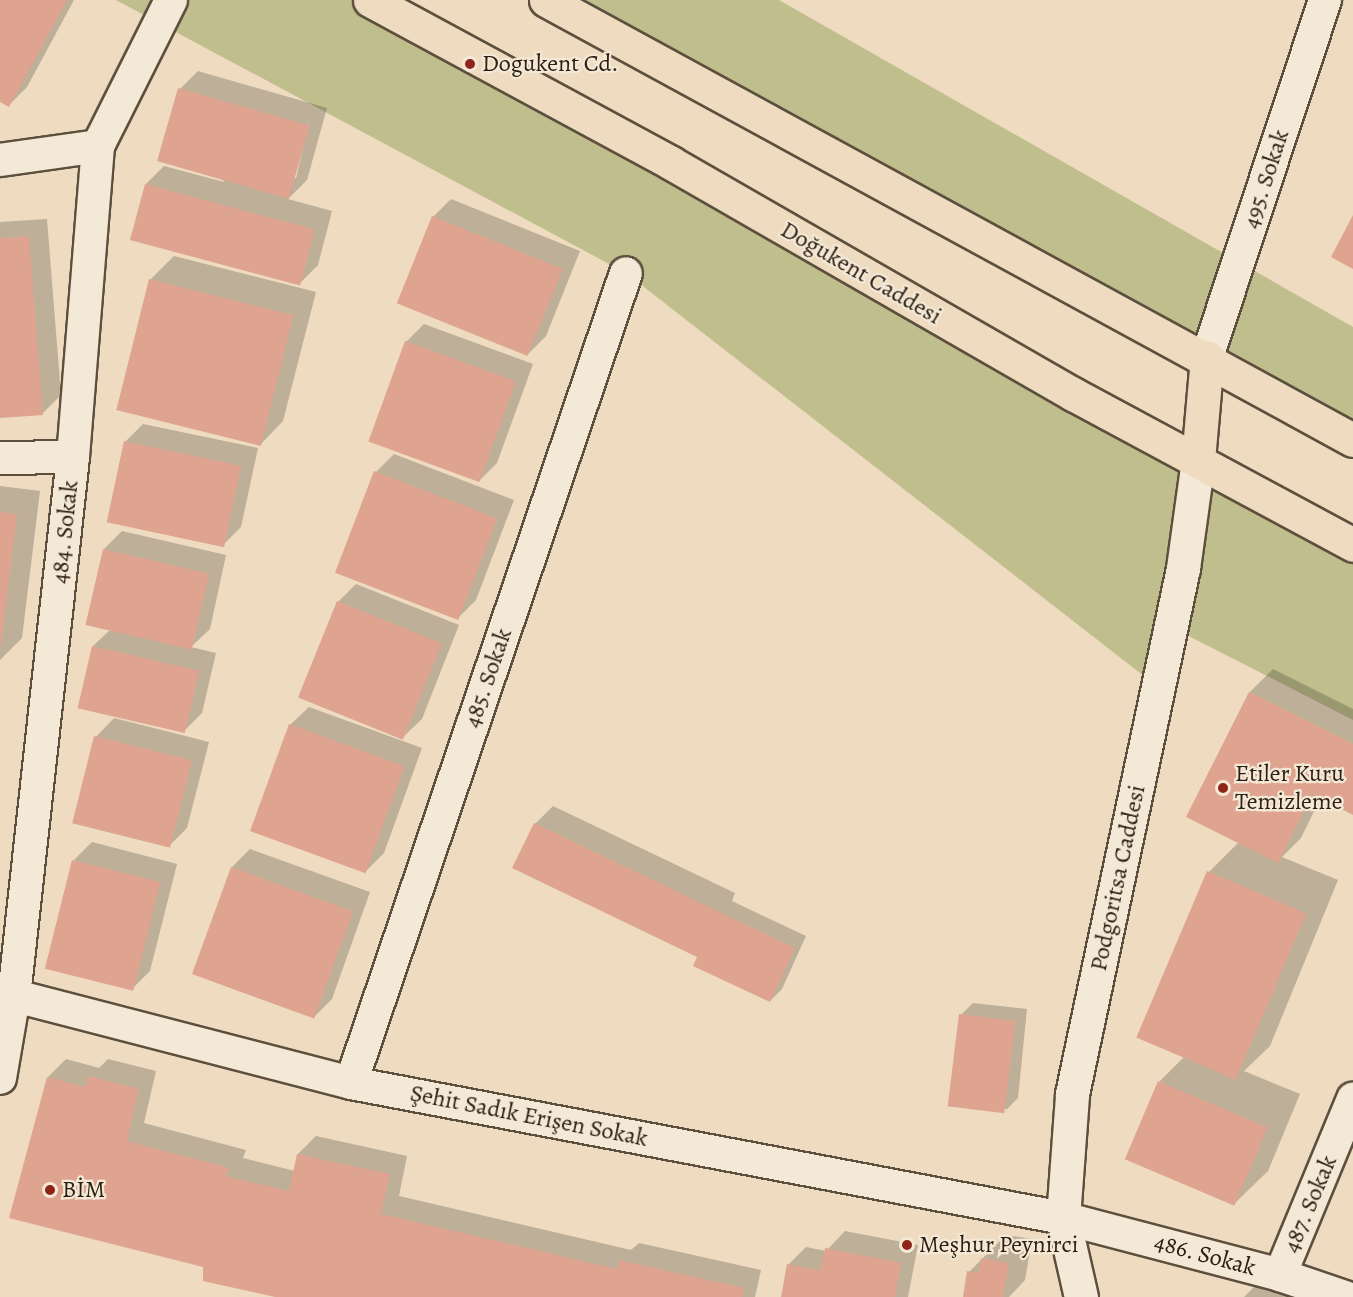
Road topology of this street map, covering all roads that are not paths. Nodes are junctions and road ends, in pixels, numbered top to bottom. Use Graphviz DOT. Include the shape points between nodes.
graph roads {
  1 [pos="171,0"];
  2 [pos="370,0"];
  3 [pos="546,0"];
  4 [pos="1324,0"];
  5 [pos="98,146"];
  6 [pos="0,160"];
  7 [pos="626,273"];
  8 [pos="1207,357"];
  9 [pos="1353,440"];
  10 [pos="73,457"];
  11 [pos="0,458"];
  12 [pos="1198,460"];
  13 [pos="1353,545"];
  14 [pos="7,994"];
  15 [pos="0,1078"];
  16 [pos="351,1083"];
  17 [pos="1353,1099"];
  18 [pos="1063,1218"];
  19 [pos="1280,1275"];
  20 [pos="1081,1297"];
  21 [pos="1345,1297"];
  1 -- 5 [label="street, 484. Sokak"];
  2 -- 12 [label="main road, Doğukent Caddesi" via="671,163 1073,394"];
  3 -- 8 [label="main road"];
  4 -- 8 [label="street, 495. Sokak"];
  5 -- 6 [label="street"];
  5 -- 10 [label="street, 484. Sokak"];
  7 -- 16 [label="street, 485. Sokak"];
  8 -- 9 [label="main road"];
  8 -- 12 [label="main road"];
  10 -- 11 [label="street"];
  10 -- 14 [label="street, 484. Sokak"];
  12 -- 13 [label="main road, Doğukent Caddesi"];
  12 -- 18 [label="main road, Podgoritsa Caddesi" via="1183,568 1072,1094"];
  14 -- 15 [label="street, 484. Sokak"];
  14 -- 16 [label="street, Şehit Sadık Erişen Sokak"];
  16 -- 18 [label="street, Şehit Sadık Erişen Sokak"];
  17 -- 19 [label="street, 487. Sokak"];
  18 -- 19 [label="street, 486. Sokak"];
  18 -- 20 [label="main road, Podgoritsa Caddesi"];
  19 -- 21 [label="street, 486. Sokak"];
}
